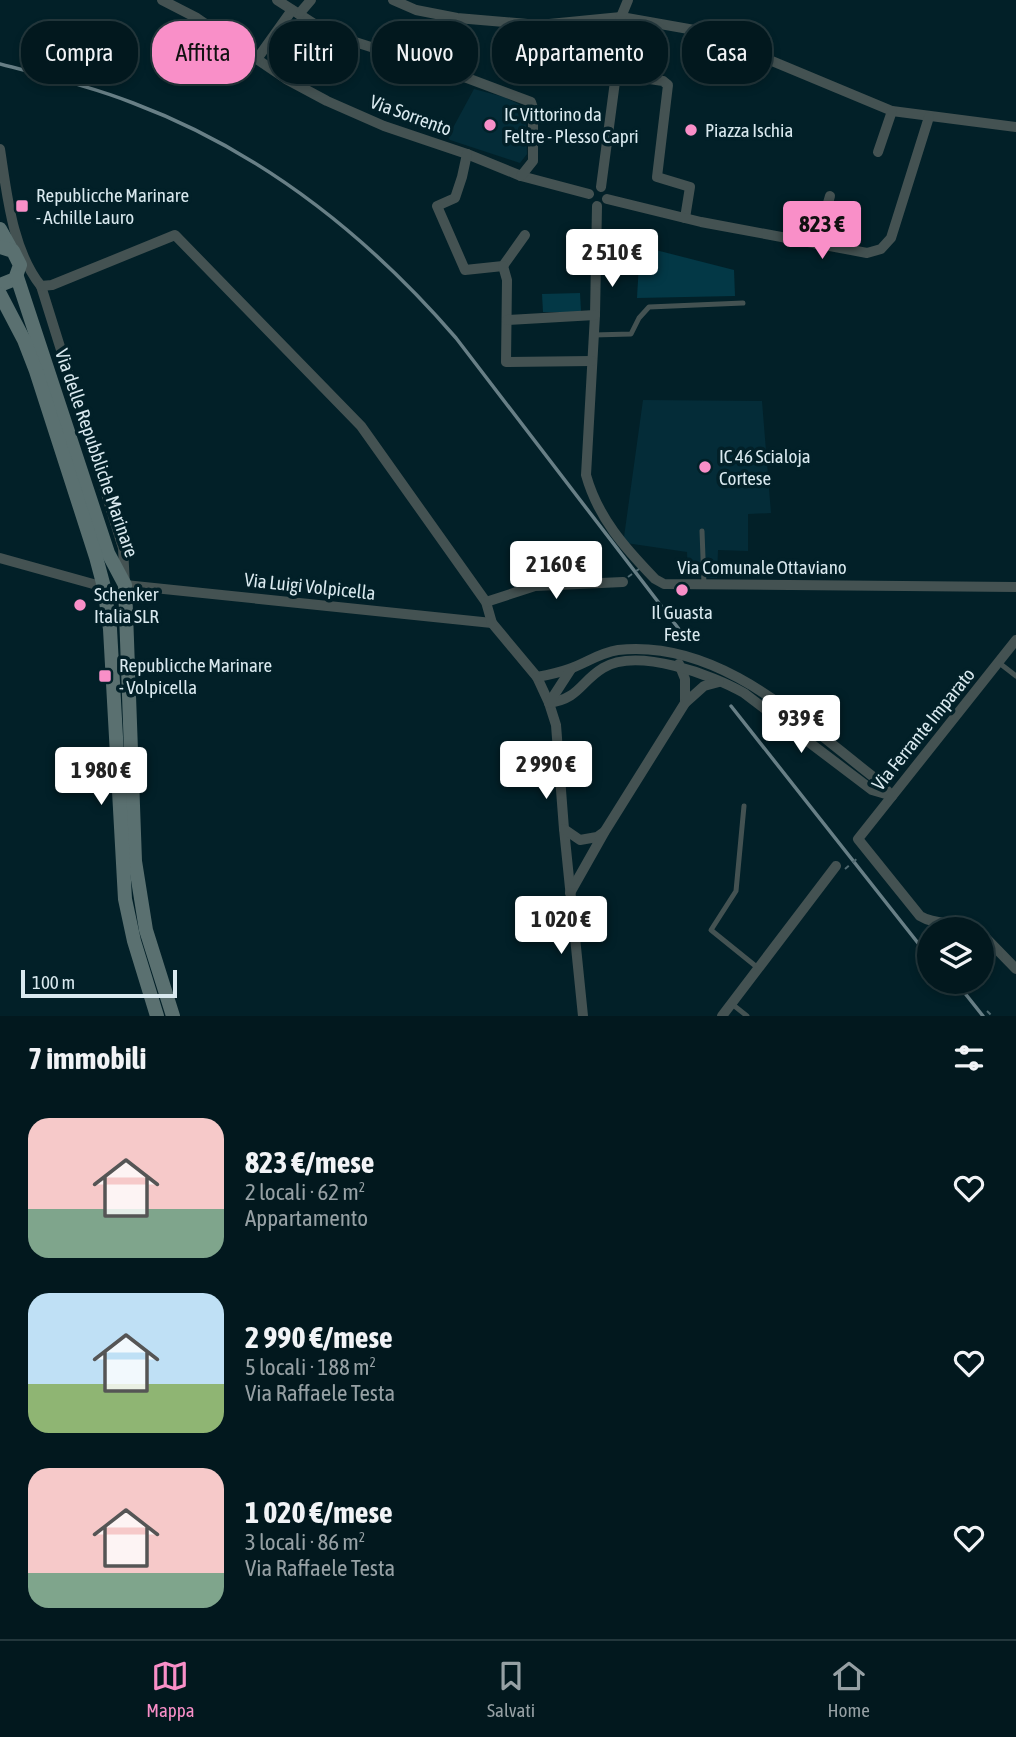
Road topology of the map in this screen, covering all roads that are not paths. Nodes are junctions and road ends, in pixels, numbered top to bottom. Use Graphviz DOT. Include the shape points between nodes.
graph roads {
  1 [pos="162,0"];
  2 [pos="277,0"];
  3 [pos="312,0"];
  4 [pos="393,0"];
  5 [pos="628,0"];
  6 [pos="296,12"];
  7 [pos="621,17"];
  8 [pos="621,21"];
  9 [pos="257,60"];
  10 [pos="615,84"];
  11 [pos="666,84"];
  12 [pos="891,111"];
  13 [pos="929,117"];
  14 [pos="1016,127"];
  15 [pos="0,149"];
  16 [pos="878,152"];
  17 [pos="467,154"];
  18 [pos="521,176"];
  19 [pos="600,187"];
  20 [pos="589,194"];
  21 [pos="830,196"];
  22 [pos="607,199"];
  23 [pos="597,206"];
  24 [pos="685,218"];
  25 [pos="0,229"];
  26 [pos="525,235"];
  27 [pos="816,244"];
  28 [pos="5,248"];
  29 [pos="503,266"];
  30 [pos="17,277"];
  31 [pos="0,285"];
  32 [pos="41,286"];
  33 [pos="0,294"];
  34 [pos="743,303"];
  35 [pos="595,315"];
  36 [pos="507,320"];
  37 [pos="593,335"];
  38 [pos="592,366"];
  39 [pos="702,531"];
  40 [pos="0,558"];
  41 [pos="626,580"];
  42 [pos="704,584"];
  43 [pos="125,585"];
  44 [pos="104,587"];
  45 [pos="1016,587"];
  46 [pos="485,602"];
  47 [pos="492,623"];
  48 [pos="1016,640"];
  49 [pos="668,652"];
  50 [pos="999,662"];
  51 [pos="681,668"];
  52 [pos="571,669"];
  53 [pos="537,677"];
  54 [pos="1016,677"];
  55 [pos="724,682"];
  56 [pos="550,703"];
  57 [pos="685,704"];
  58 [pos="892,796"];
  59 [pos="744,806"];
  60 [pos="564,829"];
  61 [pos="605,831"];
  62 [pos="840,867"];
  63 [pos="570,893"];
  64 [pos="922,917"];
  65 [pos="994,946"];
  66 [pos="758,968"];
  67 [pos="1016,969"];
  68 [pos="732,1004"];
  69 [pos="157,1016"];
  70 [pos="173,1016"];
  71 [pos="583,1016"];
  72 [pos="722,1016"];
  73 [pos="747,1016"];
  1 -- 9 [label="street, Via Sorrento"];
  2 -- 6 [label="street"];
  3 -- 6 [label="street"];
  4 -- 7 [label="street" via="457,18 539,25"];
  5 -- 7 [label="street"];
  6 -- 9 [label="street"];
  6 -- 18 [label="street" via="330,34 531,103 533,161"];
  7 -- 8 [label="street"];
  7 -- 12 [label="street" via="700,31"];
  9 -- 17 [label="street, Via Sorrento" via="350,111"];
  10 -- 19 [label="street"];
  11 -- 24 [label="street" via="657,177 690,187"];
  12 -- 13 [label="street"];
  12 -- 16 [label="street"];
  13 -- 14 [label="street"];
  13 -- 27 [label="street" via="891,238 881,249 867,253"];
  15 -- 32 [label="street" via="14,227 30,273"];
  17 -- 18 [label="street, Via Sorrento"];
  17 -- 29 [label="street" via="455,198 437,206 465,270"];
  18 -- 20 [label="street, Via Sorrento"];
  19 -- 20 [label="street"];
  19 -- 22 [label="street"];
  20 -- 23 [label="street" via="590,202"];
  21 -- 27 [label="street"];
  22 -- 23 [label="street"];
  22 -- 24 [label="street"];
  23 -- 35 [label="street, Via Comunale Ottaviano"];
  24 -- 27 [label="street"];
  25 -- 28 [label="main road, Via delle Repubbliche Marinare"];
  26 -- 29 [label="street"];
  28 -- 30 [label="main road, Via delle Repubbliche Marinare" via="20,262"];
  29 -- 36 [label="street"];
  30 -- 31 [label="main road"];
  30 -- 43 [label="main road, Via delle Repubbliche Marinare" via="108,553"];
  32 -- 43 [label="street" via="123,548"];
  32 -- 46 [label="street" via="176,235 361,426"];
  33 -- 44 [label="main road, Via delle Repubbliche Marinare" via="36,371"];
  34 -- 37 [label="lane" via="649,307 631,334"];
  35 -- 36 [label="street"];
  35 -- 37 [label="street, Via Comunale Ottaviano"];
  36 -- 38 [label="street" via="506,362"];
  37 -- 38 [label="street, Via Comunale Ottaviano"];
  38 -- 42 [label="street, Via Comunale Ottaviano" via="586,475 592,497 605,522 655,579 664,584"];
  39 -- 42 [label="lane"];
  40 -- 44 [label="street"];
  41 -- 46 [label="street" via="535,586"];
  42 -- 45 [label="street, Via Comunale Ottaviano"];
  43 -- 47 [label="street, Via Luigi Volpicella"];
  43 -- 70 [label="main road, Via delle Repubbliche Marinare" via="135,861 146,930"];
  44 -- 69 [label="main road, Via delle Repubbliche Marinare" via="125,899"];
  46 -- 47 [label="street"];
  47 -- 53 [label="street"];
  48 -- 50 [label="street, Via Ferrante Imparato"];
  49 -- 51 [label="street"];
  49 -- 52 [label="street" via="605,653"];
  49 -- 58 [label="street" via="719,667 761,691"];
  50 -- 54 [label="lane"];
  50 -- 58 [label="street, Via Ferrante Imparato"];
  51 -- 55 [label="street"];
  51 -- 56 [label="street" via="618,662 604,667 571,697"];
  51 -- 57 [label="street"];
  52 -- 53 [label="street"];
  52 -- 56 [label="street"];
  53 -- 56 [label="street"];
  55 -- 57 [label="street" via="704,686"];
  55 -- 58 [label="street" via="873,790"];
  56 -- 60 [label="street" via="556,724"];
  57 -- 61 [label="street"];
  58 -- 64 [label="street, Via Ferrante Imparato" via="858,839"];
  59 -- 66 [label="lane" via="736,891 711,930"];
  60 -- 61 [label="street" via="580,840"];
  60 -- 63 [label="street"];
  61 -- 63 [label="street"];
  62 -- 66 [label="street"];
  63 -- 71 [label="street"];
  65 -- 67 [label="street"];
  66 -- 68 [label="street"];
  68 -- 72 [label="street"];
  68 -- 73 [label="lane"];
}
